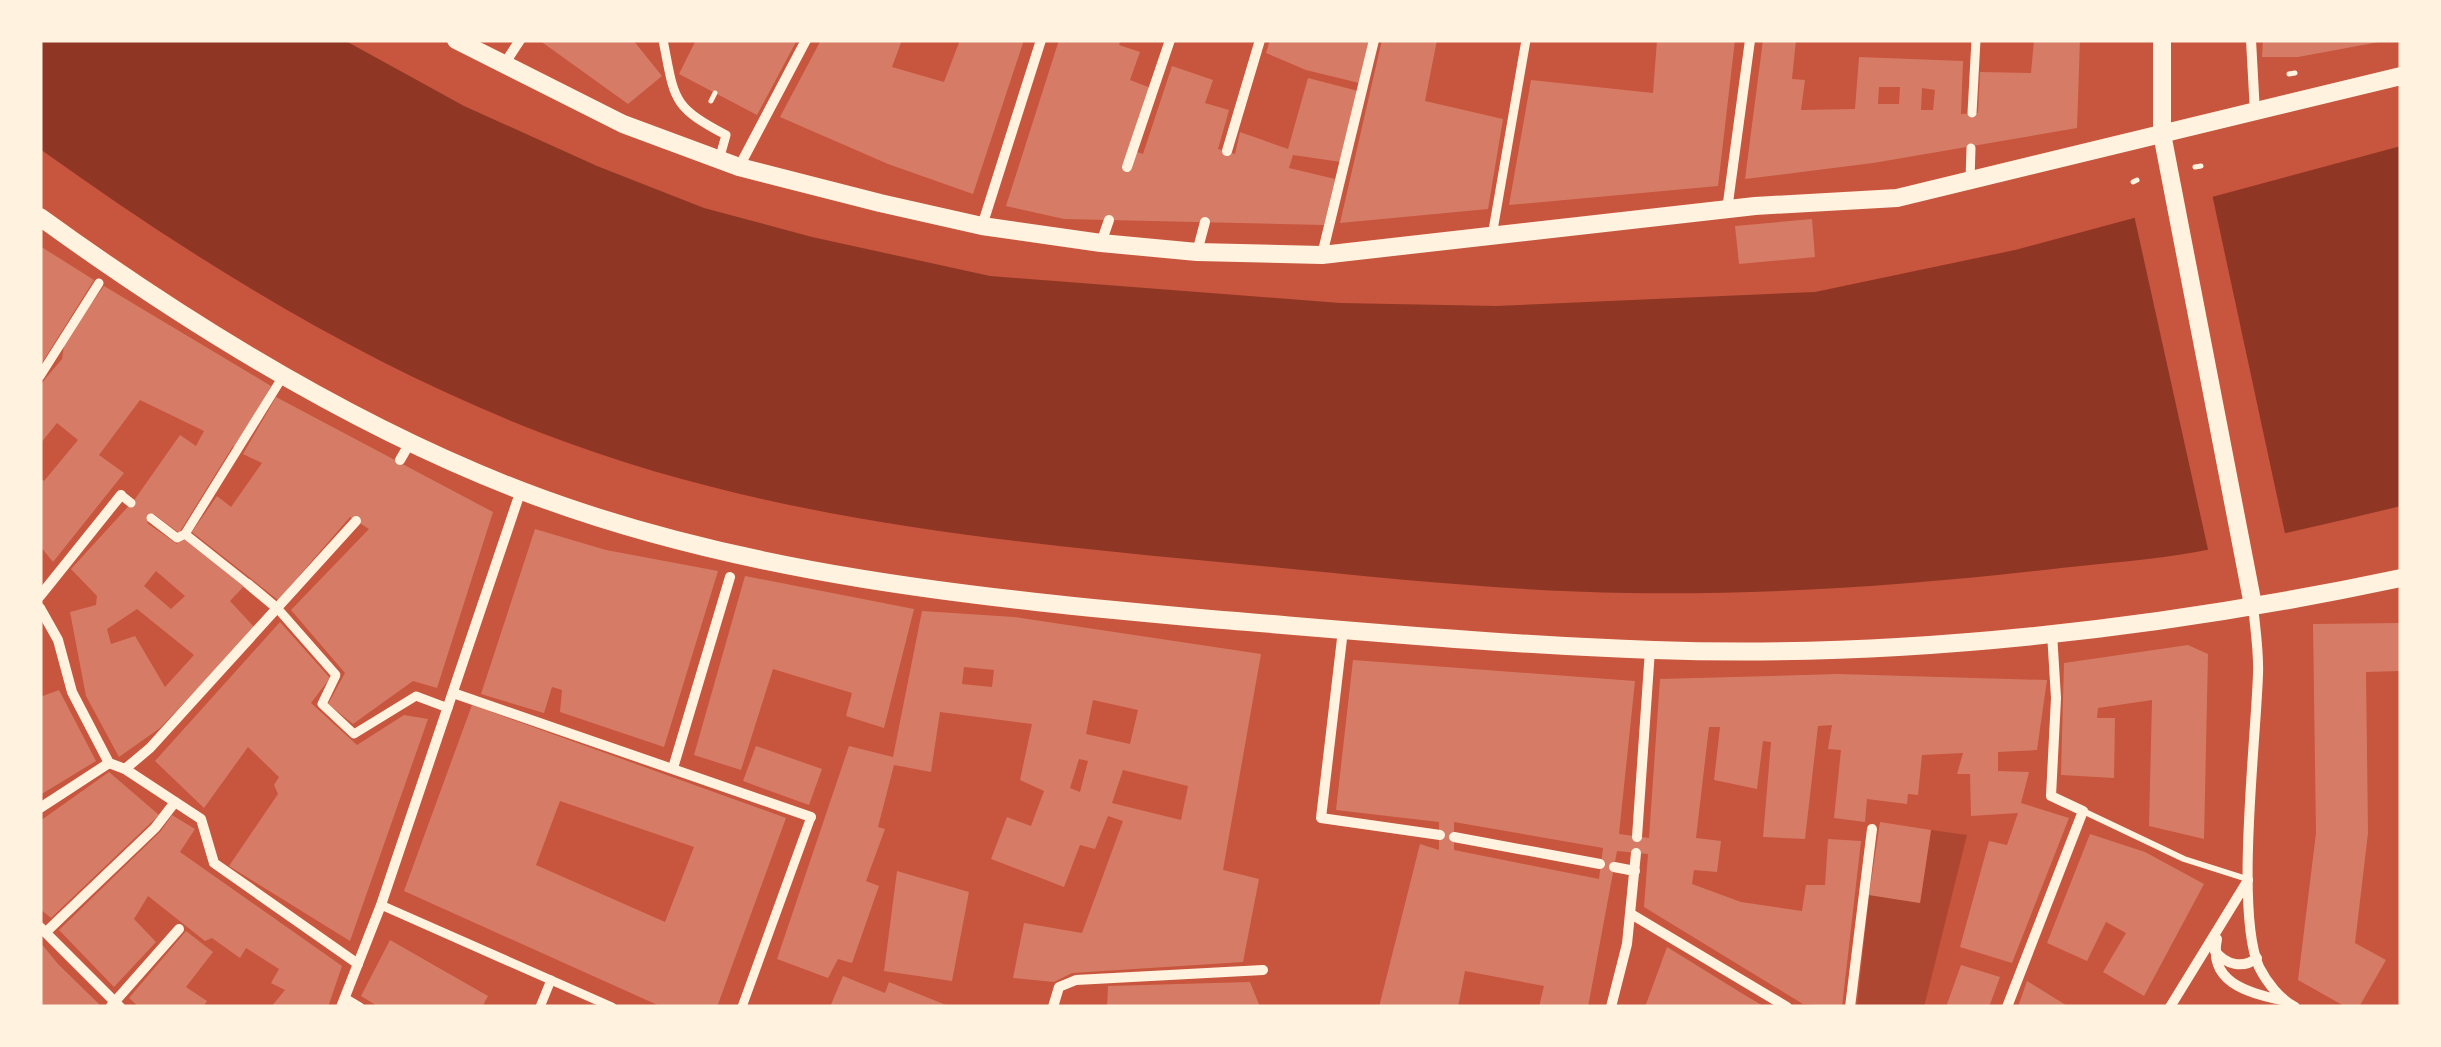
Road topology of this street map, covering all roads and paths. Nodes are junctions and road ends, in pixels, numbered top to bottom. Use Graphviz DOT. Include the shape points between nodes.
graph roads {
  1 [pos="456,40"];
  2 [pos="520,40"];
  3 [pos="664,40"];
  4 [pos="806,40"];
  5 [pos="1041,40"];
  6 [pos="1170,40"];
  7 [pos="1260,40"];
  8 [pos="1374,40"];
  9 [pos="1526,40"];
  10 [pos="1750,40"];
  11 [pos="1976,40"];
  12 [pos="2162,40"];
  13 [pos="2251,40"];
  14 [pos="502,66"];
  15 [pos="2401,76"];
  16 [pos="715,93"];
  17 [pos="711,101"];
  18 [pos="2255,113"];
  19 [pos="1972,114"];
  20 [pos="2162,134"];
  21 [pos="1971,148"];
  22 [pos="1227,152"];
  23 [pos="720,160"];
  24 [pos="740,166"];
  25 [pos="1126,167"];
  26 [pos="1970,183"];
  27 [pos="1727,210"];
  28 [pos="40,217"];
  29 [pos="1109,220"];
  30 [pos="1205,222"];
  31 [pos="982,226"];
  32 [pos="1492,239"];
  33 [pos="1101,244"];
  34 [pos="1196,252"];
  35 [pos="1322,255"];
  36 [pos="99,282"];
  37 [pos="285,373"];
  38 [pos="40,376"];
  39 [pos="411,442"];
  40 [pos="400,460"];
  41 [pos="521,490"];
  42 [pos="121,495"];
  43 [pos="131,503"];
  44 [pos="151,518"];
  45 [pos="356,521"];
  46 [pos="185,534"];
  47 [pos="737,552"];
  48 [pos="730,576"];
  49 [pos="2401,578"];
  50 [pos="248,584"];
  51 [pos="40,596"];
  52 [pos="2253,605"];
  53 [pos="40,608"];
  54 [pos="278,609"];
  55 [pos="1343,630"];
  56 [pos="2052,634"];
  57 [pos="1650,650"];
  58 [pos="453,693"];
  59 [pos="448,708"];
  60 [pos="109,763"];
  61 [pos="673,768"];
  62 [pos="125,769"];
  63 [pos="175,802"];
  64 [pos="40,808"];
  65 [pos="2083,811"];
  66 [pos="811,817"];
  67 [pos="1872,830"];
  68 [pos="1440,835"];
  69 [pos="1454,836"];
  70 [pos="1637,837"];
  71 [pos="1636,853"];
  72 [pos="1600,864"];
  73 [pos="1614,867"];
  74 [pos="1635,871"];
  75 [pos="2248,879"];
  76 [pos="381,905"];
  77 [pos="1631,914"];
  78 [pos="179,929"];
  79 [pos="43,930"];
  80 [pos="2218,934"];
  81 [pos="2215,951"];
  82 [pos="2257,958"];
  83 [pos="358,964"];
  84 [pos="1263,970"];
  85 [pos="551,980"];
  86 [pos="2282,1000"];
  87 [pos="343,1003"];
  88 [pos="115,1006"];
  89 [pos="360,1007"];
  90 [pos="540,1007"];
  91 [pos="612,1007"];
  92 [pos="742,1007"];
  93 [pos="1054,1007"];
  94 [pos="1611,1007"];
  95 [pos="1787,1007"];
  96 [pos="1850,1007"];
  97 [pos="2006,1007"];
  98 [pos="2170,1007"];
  99 [pos="2295,1007"];
  1 -- 14 [label="street"];
  2 -- 14 [label="street"];
  3 -- 23 [label="street" via="682,109 726,136"];
  4 -- 24 [label="street"];
  5 -- 31 [label="street"];
  6 -- 25 [label="street"];
  7 -- 22 [label="street"];
  8 -- 35 [label="street"];
  9 -- 32 [label="street"];
  10 -- 27 [label="street"];
  11 -- 19 [label="street"];
  12 -- 20 [label="street"];
  13 -- 18 [label="street"];
  14 -- 23 [label="street" via="623,124"];
  15 -- 18 [label="street"];
  16 -- 17 [label="path"];
  18 -- 20 [label="street"];
  20 -- 26 [label="street"];
  20 -- 52 [label="street"];
  21 -- 26 [label="street"];
  23 -- 24 [label="street"];
  24 -- 31 [label="street"];
  26 -- 27 [label="street" via="1867,203"];
  27 -- 32 [label="street"];
  28 -- 37 [label="street"];
  29 -- 33 [label="street"];
  30 -- 34 [label="street"];
  31 -- 33 [label="street"];
  32 -- 35 [label="street"];
  33 -- 34 [label="street"];
  34 -- 35 [label="street"];
  36 -- 38 [label="street"];
  37 -- 39 [label="street"];
  37 -- 46 [label="street"];
  39 -- 40 [label="street"];
  39 -- 41 [label="street"];
  41 -- 47 [label="street"];
  41 -- 58 [label="street"];
  42 -- 43 [label="street"];
  42 -- 51 [label="street"];
  44 -- 46 [label="street" via="177,538"];
  45 -- 54 [label="street"];
  46 -- 50 [label="street"];
  47 -- 48 [label="street"];
  47 -- 55 [label="street" via="968,594"];
  48 -- 61 [label="street"];
  49 -- 52 [label="street"];
  50 -- 54 [label="street"];
  52 -- 56 [label="street"];
  52 -- 75 [label="street" via="2258,668"];
  53 -- 60 [label="street"];
  54 -- 59 [label="street" via="336,675 322,704 354,734 416,696"];
  54 -- 62 [label="street"];
  55 -- 57 [label="street"];
  55 -- 68 [label="street" via="1321,818"];
  56 -- 57 [label="street" via="1833,648"];
  56 -- 65 [label="street" via="2051,796"];
  57 -- 70 [label="street"];
  58 -- 59 [label="street"];
  58 -- 61 [label="street"];
  59 -- 76 [label="street"];
  60 -- 62 [label="street"];
  60 -- 64 [label="street"];
  61 -- 66 [label="street"];
  62 -- 63 [label="street"];
  63 -- 79 [label="street"];
  63 -- 83 [label="street" via="201,819 214,863"];
  65 -- 75 [label="lane" via="2184,859"];
  65 -- 97 [label="street"];
  66 -- 92 [label="street"];
  67 -- 96 [label="street"];
  69 -- 72 [label="street"];
  71 -- 74 [label="street"];
  73 -- 74 [label="street"];
  74 -- 77 [label="street"];
  75 -- 80 [label="street"];
  75 -- 82 [label="street"];
  76 -- 83 [label="street"];
  76 -- 85 [label="street"];
  77 -- 94 [label="street"];
  77 -- 95 [label="street"];
  78 -- 88 [label="street"];
  79 -- 88 [label="street"];
  80 -- 81 [label="street"];
  80 -- 98 [label="street"];
  81 -- 82 [label="street" via="2243,965"];
  81 -- 86 [label="street" via="2220,975"];
  82 -- 86 [label="street"];
  83 -- 87 [label="street"];
  84 -- 93 [label="street" via="1060,982"];
  85 -- 90 [label="street"];
  85 -- 91 [label="street"];
  86 -- 99 [label="street"];
  87 -- 89 [label="street"];
}
